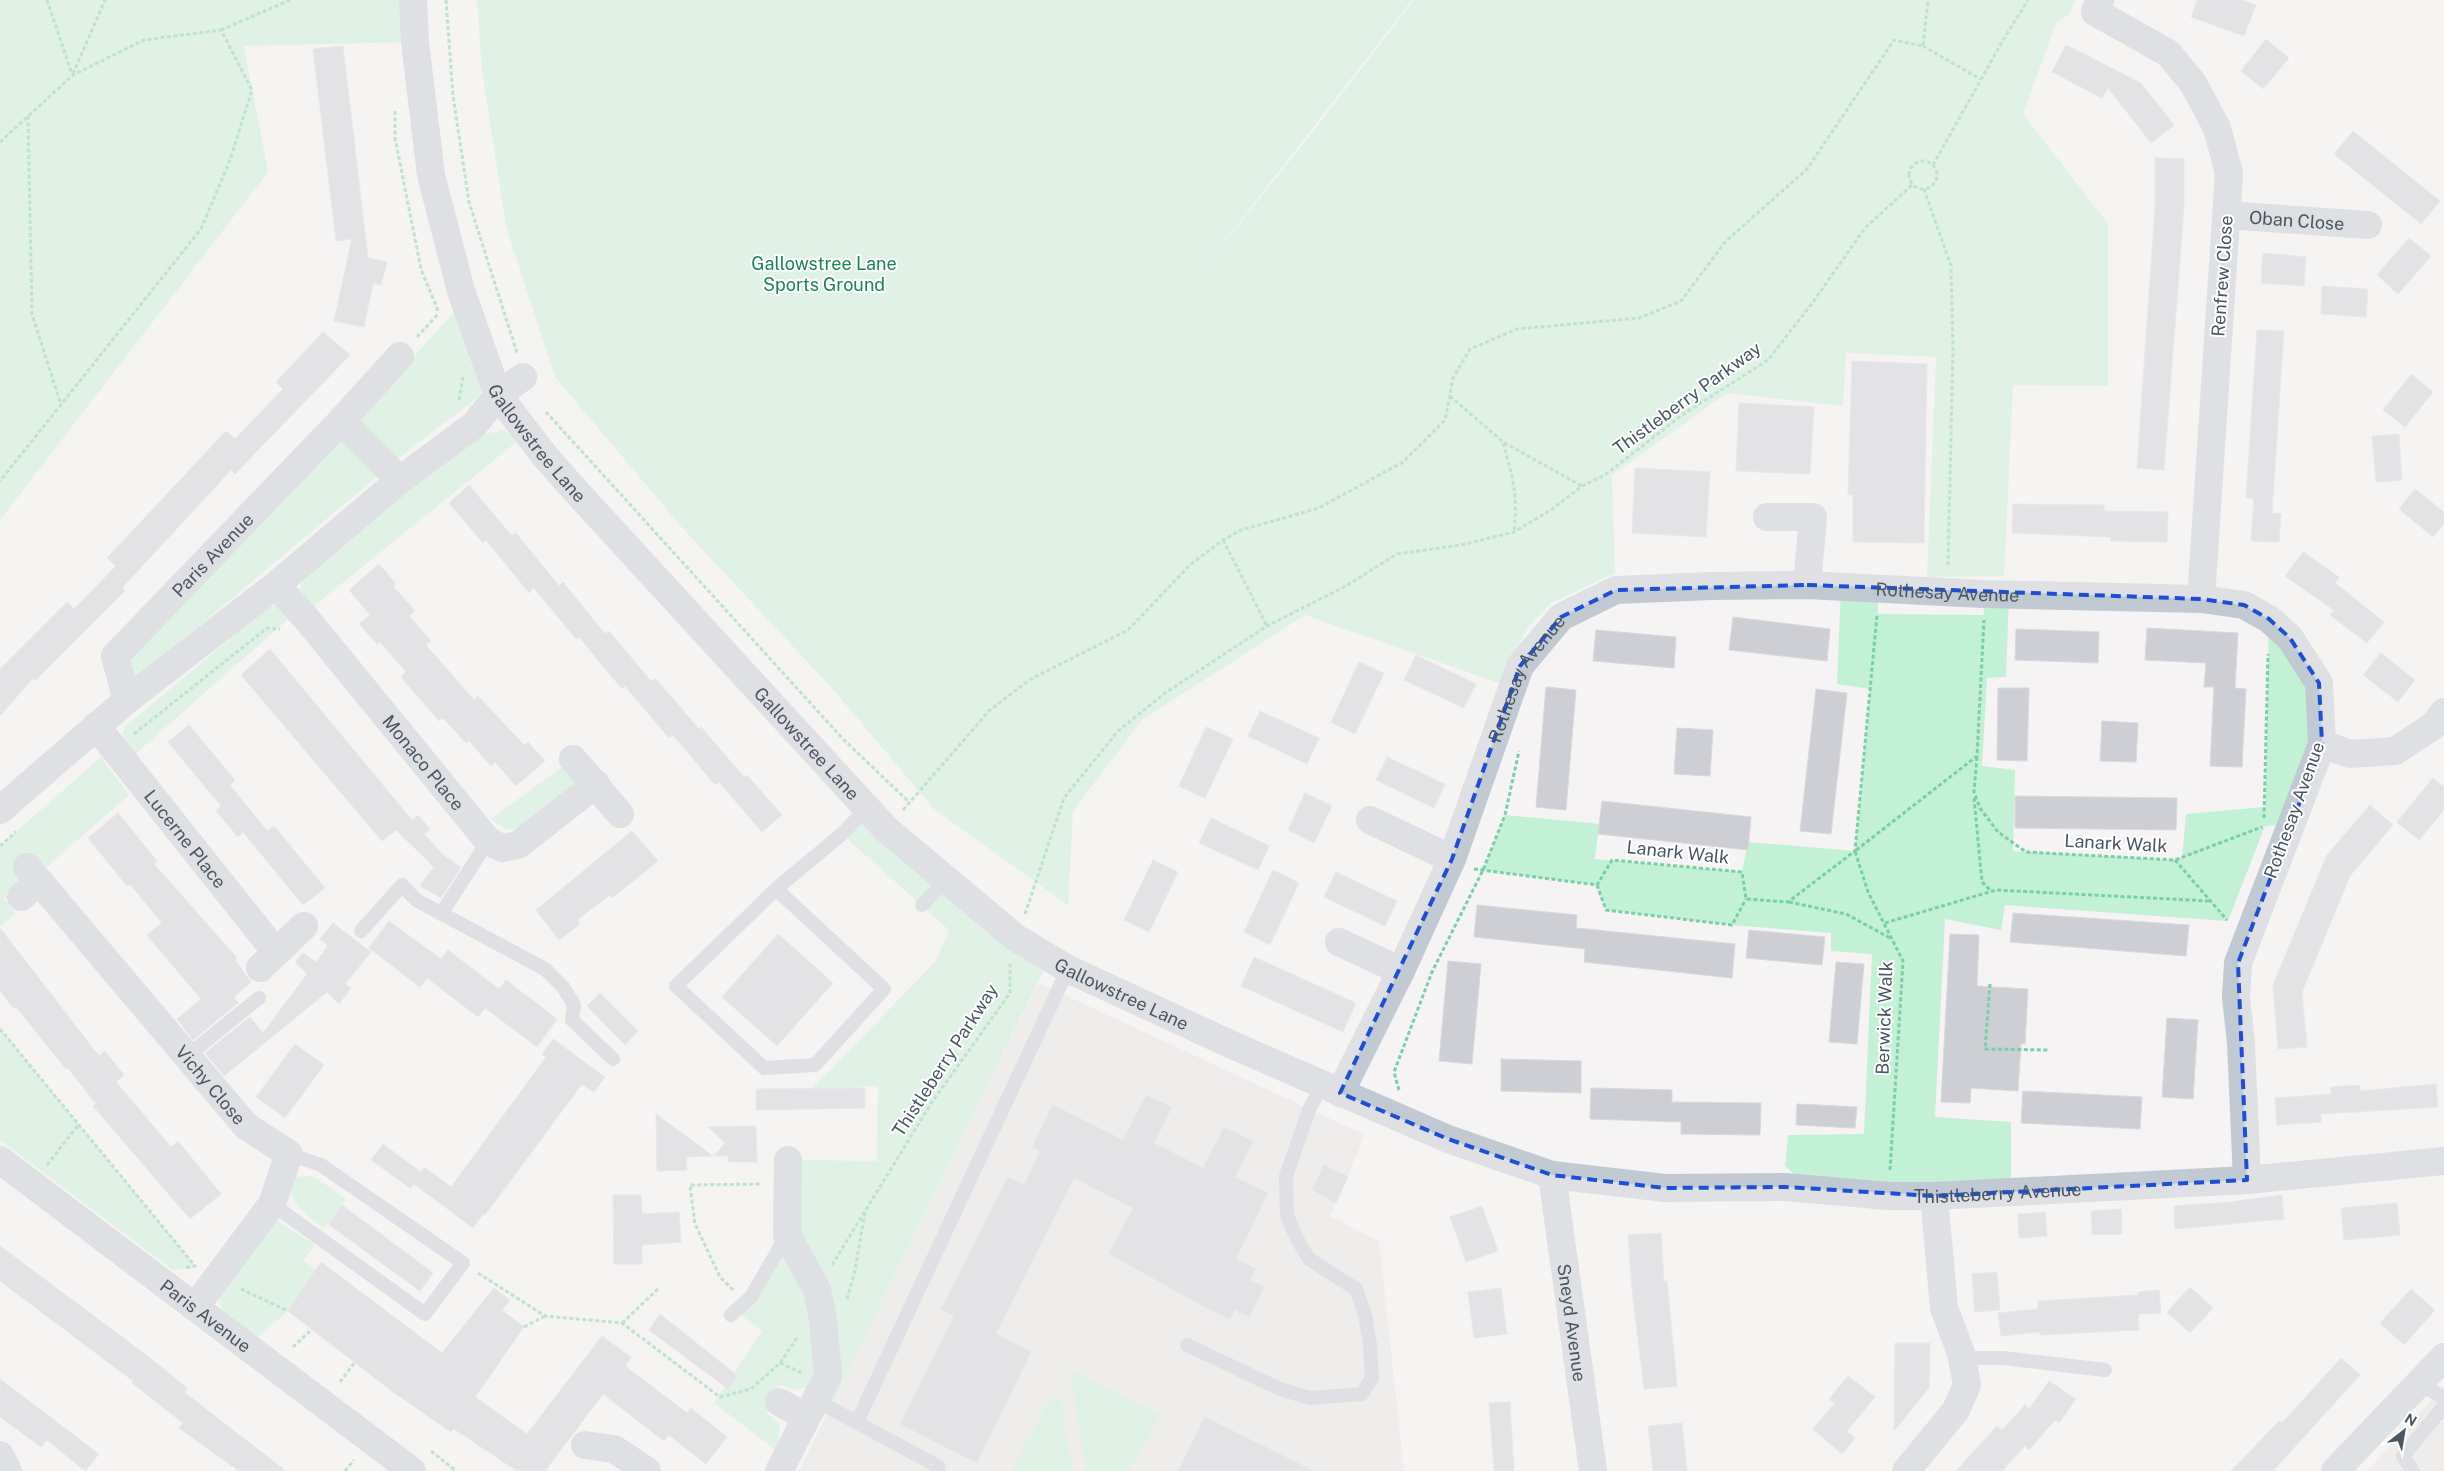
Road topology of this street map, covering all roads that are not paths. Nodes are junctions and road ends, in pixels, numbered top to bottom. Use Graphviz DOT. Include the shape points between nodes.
graph roads {
  1 [pos="414,0"];
  2 [pos="2098,6"];
  3 [pos="2226,215"];
  4 [pos="2368,225"];
  5 [pos="400,356"];
  6 [pos="524,377"];
  7 [pos="498,395"];
  8 [pos="341,421"];
  9 [pos="400,480"];
  10 [pos="1766,517"];
  11 [pos="276,585"];
  12 [pos="1807,586"];
  13 [pos="2201,599"];
  14 [pos="126,700"];
  15 [pos="2444,712"];
  16 [pos="96,726"];
  17 [pos="2322,744"];
  18 [pos="573,759"];
  19 [pos="596,784"];
  20 [pos="866,808"];
  21 [pos="0,810"];
  22 [pos="620,814"];
  23 [pos="1370,820"];
  24 [pos="488,841"];
  25 [pos="1450,862"];
  26 [pos="946,880"];
  27 [pos="29,881"];
  28 [pos="776,889"];
  29 [pos="922,905"];
  30 [pos="441,914"];
  31 [pos="304,926"];
  32 [pos="361,931"];
  33 [pos="1339,942"];
  34 [pos="1068,969"];
  35 [pos="1401,971"];
  36 [pos="259,998"];
  37 [pos="187,1056"];
  38 [pos="613,1059"];
  39 [pos="1331,1089"];
  40 [pos="289,1154"];
  41 [pos="0,1160"];
  42 [pos="2444,1161"];
  43 [pos="788,1172"];
  44 [pos="1552,1175"];
  45 [pos="2247,1180"];
  46 [pos="1934,1196"];
  47 [pos="272,1204"];
  48 [pos="787,1235"];
  49 [pos="195,1307"];
  50 [pos="731,1315"];
  51 [pos="1187,1345"];
  52 [pos="2444,1357"];
  53 [pos="1962,1358"];
  54 [pos="2104,1370"];
  55 [pos="2419,1383"];
  56 [pos="2444,1398"];
  57 [pos="779,1402"];
  58 [pos="2444,1406"];
  59 [pos="809,1409"];
  60 [pos="858,1422"];
  61 [pos="585,1445"];
  62 [pos="0,1455"];
  63 [pos="939,1467"];
  64 [pos="8,1471"];
  65 [pos="412,1471"];
  66 [pos="647,1471"];
  67 [pos="779,1471"];
  68 [pos="1593,1471"];
  69 [pos="1906,1471"];
  70 [pos="2335,1471"];
  71 [pos="2413,1471"];
  1 -- 7 [label="street, Gallowstree Lane" via="415,42 431,175 461,291"];
  2 -- 3 [label="street, Renfrew Close" via="2168,53 2193,83 2217,128 2229,173"];
  3 -- 4 [label="street, Oban Close"];
  3 -- 13 [label="street, Renfrew Close"];
  5 -- 8 [label="street, Paris Avenue"];
  6 -- 7 [label="street"];
  7 -- 9 [label="street" via="474,425"];
  7 -- 20 [label="street, Gallowstree Lane" via="573,488"];
  8 -- 9 [label="street"];
  8 -- 14 [label="street, Paris Avenue" via="116,656"];
  9 -- 11 [label="street"];
  10 -- 12 [label="street" via="1813,517"];
  11 -- 14 [label="street"];
  11 -- 24 [label="street, Monaco Place"];
  12 -- 13 [label="street, Rothesay Avenue"];
  12 -- 25 [label="street, Rothesay Avenue" via="1616,590 1561,617 1520,666"];
  13 -- 17 [label="street, Rothesay Avenue" via="2244,605 2269,618 2290,638 2319,683"];
  14 -- 16 [label="street"];
  15 -- 17 [label="street" via="2433,726 2395,751 2350,754"];
  16 -- 21 [label="street"];
  16 -- 31 [label="street, Lucerne Place" via="267,960"];
  17 -- 45 [label="street, Rothesay Avenue" via="2238,963 2236,997"];
  18 -- 19 [label="street"];
  19 -- 22 [label="street"];
  19 -- 24 [label="street" via="518,845 502,848"];
  20 -- 26 [label="street, Gallowstree Lane"];
  20 -- 28 [label="lane" via="842,834"];
  23 -- 25 [label="street"];
  24 -- 30 [label="lane"];
  25 -- 35 [label="street, Rothesay Avenue"];
  26 -- 29 [label="lane"];
  26 -- 34 [label="street, Gallowstree Lane" via="1016,938"];
  27 -- 37 [label="street, Vichy Close"];
  28 -- 28 [label="lane" via="676,986 764,1068 814,1065 884,989"];
  30 -- 32 [label="lane" via="416,900 402,885"];
  30 -- 38 [label="lane" via="545,969 563,987 574,1005 572,1020"];
  33 -- 35 [label="street"];
  34 -- 39 [label="street, Gallowstree Lane"];
  34 -- 60 [label="lane"];
  35 -- 39 [label="street, Rothesay Avenue"];
  36 -- 37 [label="lane"];
  37 -- 40 [label="street, Vichy Close" via="246,1126"];
  39 -- 44 [label="street, Gallowstree Lane" via="1448,1139"];
  39 -- 51 [label="lane" via="1309,1110 1286,1176 1287,1215 1309,1259 1356,1289 1365,1315 1372,1378 1362,1394 1310,1398 1280,1389"];
  40 -- 47 [label="street"];
  40 -- 47 [label="lane" via="321,1165 463,1263 425,1314"];
  41 -- 49 [label="street, Paris Avenue"];
  42 -- 45 [label="street, Thistleberry Avenue"];
  43 -- 48 [label="street"];
  44 -- 46 [label="street, Thistleberry Avenue" via="1665,1188 1786,1187 1888,1196"];
  44 -- 68 [label="street, Sneyd Avenue"];
  45 -- 46 [label="street, Thistleberry Avenue"];
  46 -- 53 [label="street" via="1944,1308"];
  47 -- 49 [label="street"];
  48 -- 50 [label="lane" via="752,1297"];
  48 -- 59 [label="street" via="828,1299 828,1376"];
  49 -- 65 [label="street, Paris Avenue"];
  52 -- 55 [label="street"];
  53 -- 54 [label="lane" via="2003,1358"];
  53 -- 69 [label="street" via="1967,1385 1956,1410"];
  55 -- 56 [label="lane"];
  55 -- 70 [label="street"];
  57 -- 59 [label="street"];
  58 -- 71 [label="lane" via="2403,1456"];
  59 -- 60 [label="lane" via="830,1408"];
  59 -- 67 [label="street"];
  60 -- 63 [label="lane"];
  61 -- 66 [label="street" via="617,1438"];
  62 -- 64 [label="street"];
}
